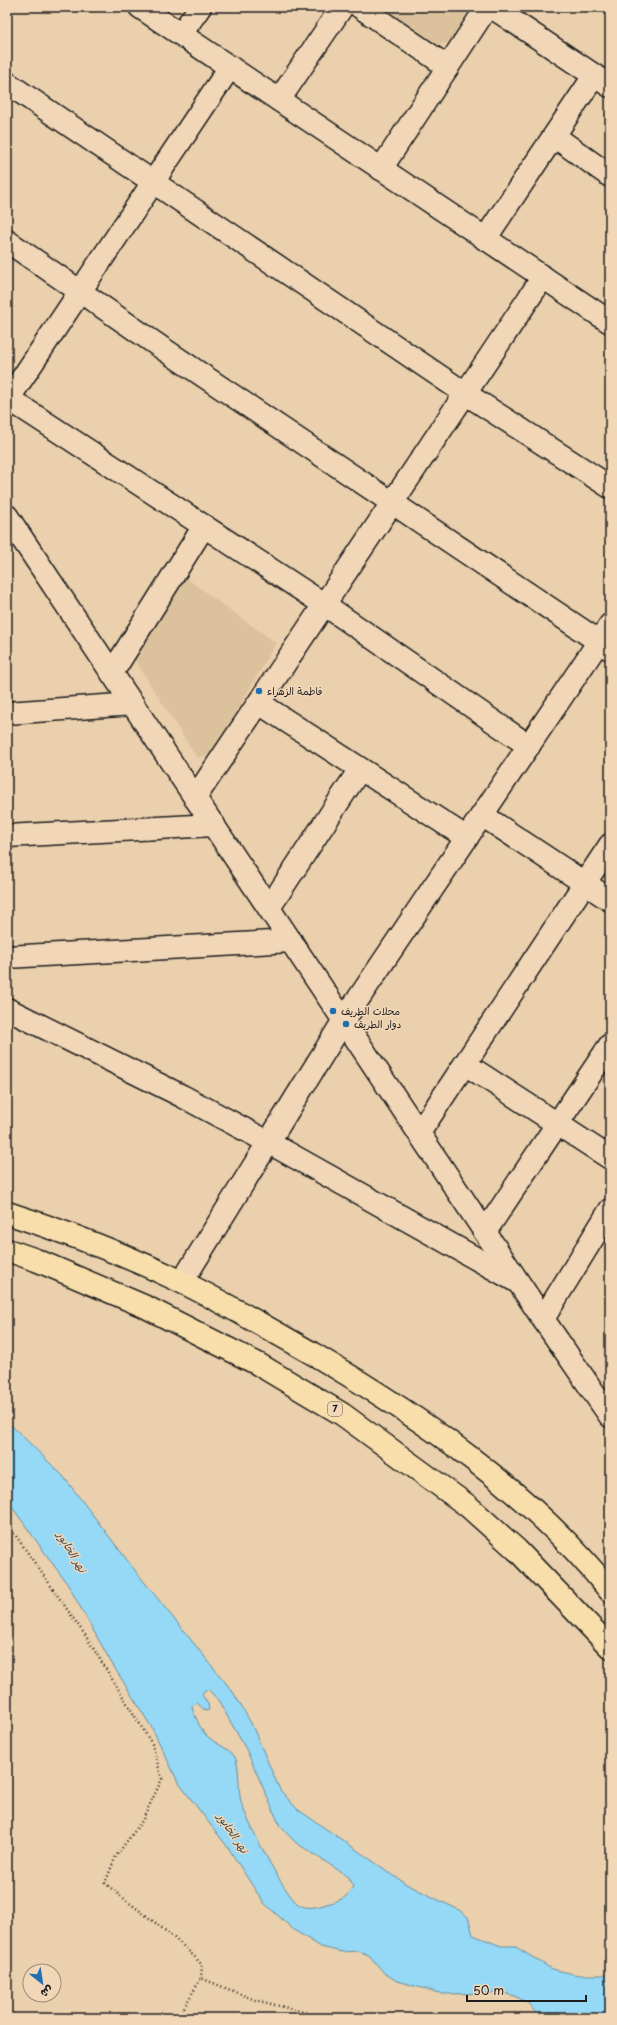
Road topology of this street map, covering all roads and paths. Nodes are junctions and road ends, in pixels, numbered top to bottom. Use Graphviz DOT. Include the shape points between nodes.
graph roads {
  1 [pos="140,7"];
  2 [pos="200,7"];
  3 [pos="342,7"];
  4 [pos="360,7"];
  5 [pos="487,7"];
  6 [pos="492,7"];
  7 [pos="181,34"];
  8 [pos="230,67"];
  9 [pos="448,67"];
  10 [pos="602,81"];
  11 [pos="7,83"];
  12 [pos="279,100"];
  13 [pos="554,136"];
  14 [pos="381,169"];
  15 [pos="610,176"];
  16 [pos="152,183"];
  17 [pos="486,239"];
  18 [pos="7,241"];
  19 [pos="543,278"];
  20 [pos="80,292"];
  21 [pos="607,313"];
  22 [pos="466,394"];
  23 [pos="8,400"];
  24 [pos="610,487"];
  25 [pos="393,503"];
  26 [pos="7,516"];
  27 [pos="204,526"];
  28 [pos="325,605"];
  29 [pos="606,639"];
  30 [pos="112,673"];
  31 [pos="259,703"];
  32 [pos="133,704"];
  33 [pos="7,713"];
  34 [pos="529,746"];
  35 [pos="360,769"];
  36 [pos="195,798"];
  37 [pos="482,816"];
  38 [pos="214,825"];
  39 [pos="7,836"];
  40 [pos="467,838"];
  41 [pos="610,845"];
  42 [pos="585,883"];
  43 [pos="610,900"];
  44 [pos="269,908"];
  45 [pos="291,941"];
  46 [pos="7,957"];
  47 [pos="7,1009"];
  48 [pos="344,1020"];
  49 [pos="610,1045"];
  50 [pos="465,1064"];
  51 [pos="557,1124"];
  52 [pos="419,1133"];
  53 [pos="268,1142"];
  54 [pos="610,1158"];
  55 [pos="610,1210"];
  56 [pos="7,1213"];
  57 [pos="484,1232"];
  58 [pos="7,1250"];
  59 [pos="182,1282"];
  60 [pos="519,1283"];
  61 [pos="543,1319"];
  62 [pos="610,1416"];
  63 [pos="7,1523"];
  64 [pos="610,1591"];
  65 [pos="610,1647"];
  66 [pos="201,1978"];
  67 [pos="178,2018"];
  68 [pos="328,2018"];
  1 -- 7 [label="street"];
  2 -- 7 [label="street"];
  3 -- 12 [label="street"];
  4 -- 9 [label="street"];
  5 -- 9 [label="street"];
  6 -- 10 [label="street"];
  7 -- 8 [label="street"];
  8 -- 12 [label="street"];
  8 -- 16 [label="street"];
  9 -- 14 [label="street"];
  10 -- 13 [label="street"];
  11 -- 16 [label="street"];
  12 -- 14 [label="street"];
  13 -- 15 [label="street"];
  13 -- 17 [label="street"];
  14 -- 17 [label="street"];
  16 -- 20 [label="street"];
  16 -- 22 [label="street"];
  17 -- 19 [label="street"];
  18 -- 20 [label="street"];
  19 -- 21 [label="street"];
  19 -- 22 [label="street"];
  20 -- 23 [label="street"];
  20 -- 25 [label="street"];
  22 -- 24 [label="street"];
  22 -- 25 [label="street"];
  23 -- 27 [label="street"];
  25 -- 28 [label="street"];
  25 -- 29 [label="street"];
  26 -- 30 [label="street"];
  27 -- 28 [label="street"];
  27 -- 30 [label="street"];
  28 -- 31 [label="street"];
  28 -- 34 [label="street"];
  29 -- 34 [label="street"];
  30 -- 32 [label="street"];
  31 -- 35 [label="street"];
  31 -- 36 [label="street"];
  32 -- 33 [label="street"];
  32 -- 36 [label="street"];
  34 -- 37 [label="street"];
  35 -- 40 [label="street"];
  35 -- 44 [label="street"];
  36 -- 38 [label="street"];
  37 -- 40 [label="street"];
  37 -- 42 [label="street"];
  38 -- 39 [label="street"];
  38 -- 44 [label="street"];
  40 -- 48 [label="street"];
  41 -- 42 [label="street"];
  42 -- 43 [label="street"];
  42 -- 50 [label="street"];
  44 -- 45 [label="street"];
  45 -- 46 [label="street"];
  45 -- 48 [label="street"];
  47 -- 53 [label="street"];
  48 -- 52 [label="street"];
  48 -- 53 [label="street"];
  49 -- 51 [label="street"];
  50 -- 51 [label="street"];
  50 -- 52 [label="street"];
  51 -- 54 [label="street"];
  51 -- 57 [label="street"];
  52 -- 57 [label="street"];
  53 -- 59 [label="street"];
  53 -- 60 [label="street"];
  55 -- 61 [label="street"];
  56 -- 59 [label="highway" via="106,1249"];
  57 -- 60 [label="street"];
  58 -- 65 [label="highway, 7" via="146,1307 258,1364 342,1414 468,1506 516,1550"];
  59 -- 64 [label="highway" via="356,1379 432,1428 542,1519 596,1573"];
  60 -- 61 [label="street"];
  61 -- 62 [label="street"];
  63 -- 66 [label="path" via="85,1635 152,1744 162,1780 142,1821 116,1856 105,1883 186,1947 202,1965"];
  66 -- 67 [label="path"];
  66 -- 68 [label="path" via="255,2000"];
}
